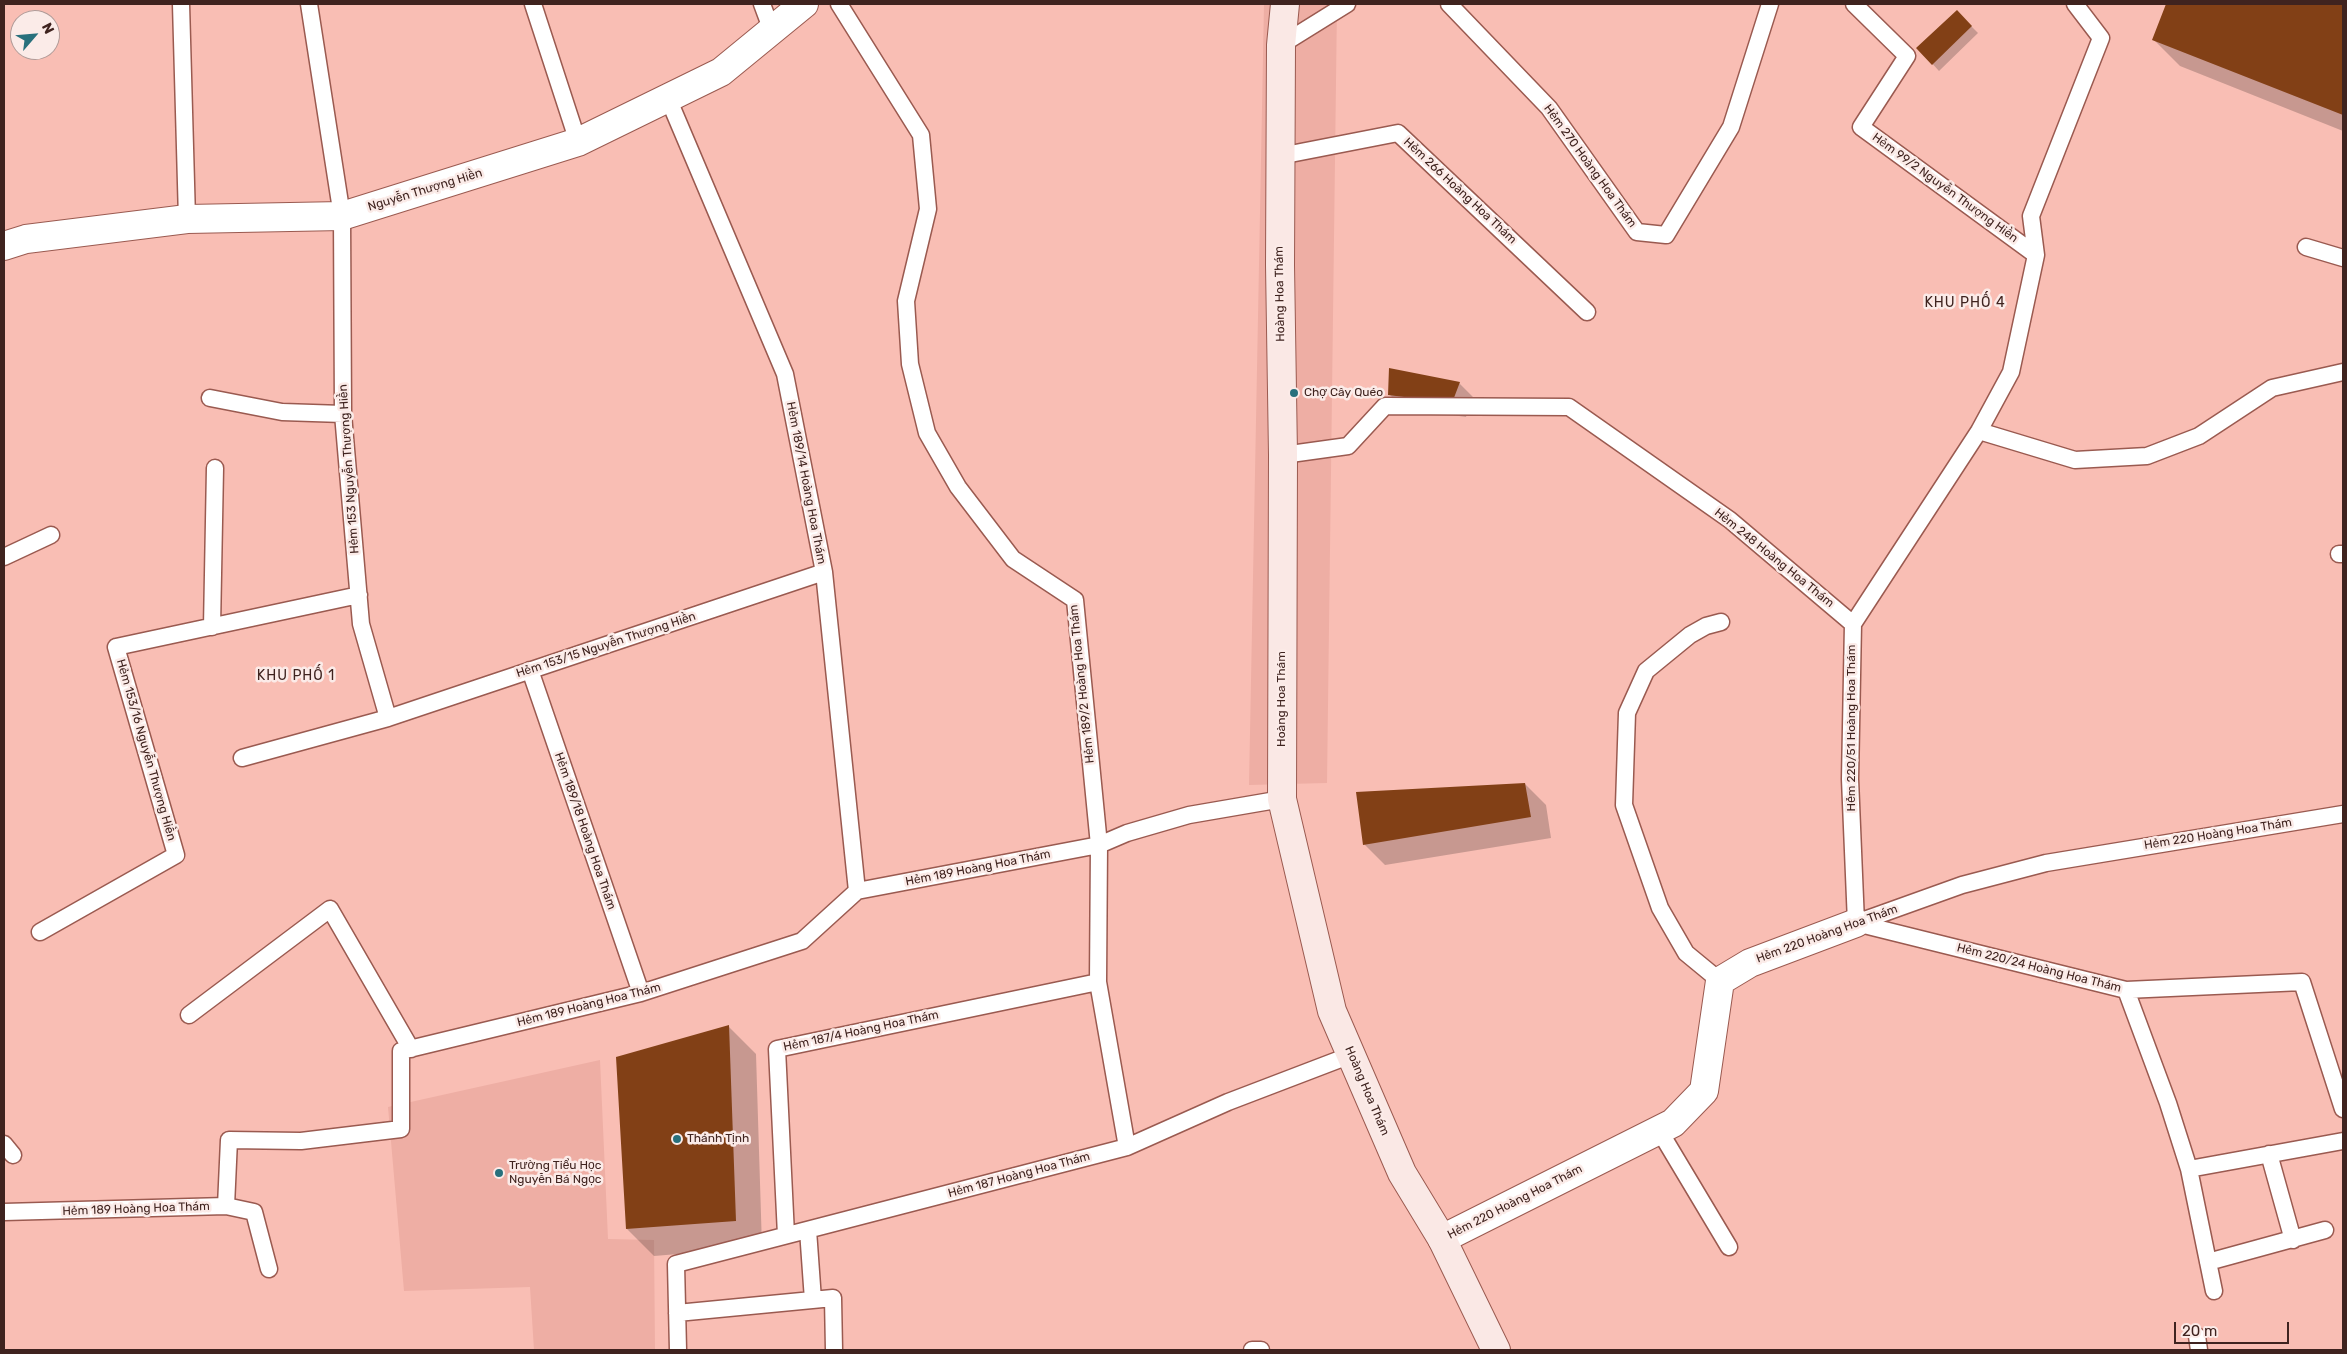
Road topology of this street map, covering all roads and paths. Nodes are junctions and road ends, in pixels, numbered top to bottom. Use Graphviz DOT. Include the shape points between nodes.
graph roads {
  1 [pos="180,4"];
  2 [pos="309,4"];
  3 [pos="533,4"];
  4 [pos="762,4"];
  5 [pos="804,4"];
  6 [pos="839,4"];
  7 [pos="1285,4"];
  8 [pos="1347,4"];
  9 [pos="1449,4"];
  10 [pos="1770,4"];
  11 [pos="1854,4"];
  12 [pos="2075,4"];
  13 [pos="772,31"];
  14 [pos="1282,45"];
  15 [pos="668,98"];
  16 [pos="578,142"];
  17 [pos="1280,156"];
  18 [pos="342,216"];
  19 [pos="187,219"];
  20 [pos="4,246"];
  21 [pos="2306,247"];
  22 [pos="2036,255"];
  23 [pos="2343,258"];
  24 [pos="1587,312"];
  25 [pos="2343,372"];
  26 [pos="210,398"];
  27 [pos="343,414"];
  28 [pos="1979,431"];
  29 [pos="1283,455"];
  30 [pos="215,468"];
  31 [pos="51,535"];
  32 [pos="4,557"];
  33 [pos="824,572"];
  34 [pos="359,595"];
  35 [pos="1721,622"];
  36 [pos="1853,624"];
  37 [pos="212,627"];
  38 [pos="530,670"];
  39 [pos="388,718"];
  40 [pos="242,758"];
  41 [pos="1282,799"];
  42 [pos="2343,814"];
  43 [pos="1099,845"];
  44 [pos="857,891"];
  45 [pos="1856,922"];
  46 [pos="40,932"];
  47 [pos="1720,981"];
  48 [pos="1098,982"];
  49 [pos="2126,990"];
  50 [pos="641,993"];
  51 [pos="189,1015"];
  52 [pos="411,1049"];
  53 [pos="1351,1055"];
  54 [pos="2343,1109"];
  55 [pos="1659,1130"];
  56 [pos="2343,1141"];
  57 [pos="1127,1147"];
  58 [pos="2269,1154"];
  59 [pos="2190,1169"];
  60 [pos="226,1206"];
  61 [pos="4,1212"];
  62 [pos="808,1230"];
  63 [pos="2325,1230"];
  64 [pos="786,1235"];
  65 [pos="1442,1239"];
  66 [pos="2293,1240"];
  67 [pos="1729,1247"];
  68 [pos="2208,1262"];
  69 [pos="269,1269"];
  70 [pos="2214,1291"];
  71 [pos="813,1300"];
  72 [pos="677,1313"];
  73 [pos="678,1350"];
  74 [pos="834,1350"];
  75 [pos="1252,1350"];
  76 [pos="1262,1350"];
  77 [pos="1496,1350"];
  1 -- 19 [label="lane"];
  2 -- 18 [label="lane, Hẻm 153 Nguyễn Thượng Hiền"];
  3 -- 16 [label="lane"];
  4 -- 13 [label="lane"];
  5 -- 13 [label="street, Nguyễn Thượng Hiền"];
  6 -- 43 [label="lane, Hẻm 189/2 Hoàng Hoa Thám" via="921,135 928,209 906,301 910,364 927,432 958,487 1013,559 1075,600"];
  7 -- 14 [label="street, Hoàng Hoa Thám"];
  8 -- 14 [label="lane"];
  9 -- 10 [label="lane, Hẻm 270 Hoàng Hoa Thám" via="1549,108 1637,232 1666,235 1732,127"];
  11 -- 22 [label="lane, Hẻm 99/2 Nguyễn Thượng Hiền" via="1907,56 1861,127"];
  12 -- 22 [label="lane" via="2101,38 2031,216"];
  13 -- 15 [label="street, Nguyễn Thượng Hiền" via="721,72"];
  14 -- 17 [label="street, Hoàng Hoa Thám"];
  15 -- 16 [label="street, Nguyễn Thượng Hiền"];
  15 -- 33 [label="lane, Hẻm 189/14 Hoàng Hoa Thám" via="785,374"];
  16 -- 18 [label="street, Nguyễn Thượng Hiền"];
  17 -- 24 [label="lane, Hẻm 266 Hoàng Hoa Thám" via="1398,132"];
  17 -- 29 [label="street, Hoàng Hoa Thám"];
  18 -- 19 [label="street, Nguyễn Thượng Hiền"];
  18 -- 27 [label="lane, Hẻm 153 Nguyễn Thượng Hiền"];
  19 -- 20 [label="street, Nguyễn Thượng Hiền" via="26,239"];
  21 -- 23 [label="lane"];
  22 -- 28 [label="lane" via="2011,372"];
  25 -- 28 [label="lane" via="2272,388 2200,436 2147,456 2076,460"];
  26 -- 27 [label="lane" via="282,412"];
  27 -- 34 [label="lane, Hẻm 153 Nguyễn Thượng Hiền"];
  28 -- 36 [label="lane"];
  29 -- 36 [label="lane, Hẻm 248 Hoàng Hoa Thám" via="1348,446 1384,406 1569,407 1730,520"];
  29 -- 41 [label="street, Hoàng Hoa Thám"];
  30 -- 37 [label="lane"];
  31 -- 32 [label="lane"];
  33 -- 38 [label="lane, Hẻm 153/15 Nguyễn Thượng Hiền"];
  33 -- 44 [label="lane, Hẻm 189/14 Hoàng Hoa Thám"];
  34 -- 37 [label="lane, Hẻm 153/16 Nguyễn Thượng Hiền"];
  34 -- 39 [label="lane, Hẻm 153 Nguyễn Thượng Hiền" via="361,624"];
  35 -- 47 [label="lane" via="1690,635 1646,671 1627,713 1624,805 1660,908 1686,953"];
  36 -- 45 [label="lane, Hẻm 220/51 Hoàng Hoa Thám" via="1850,779"];
  37 -- 46 [label="lane, Hẻm 153/16 Nguyễn Thượng Hiền" via="116,647 176,855"];
  38 -- 39 [label="lane, Hẻm 153/15 Nguyễn Thượng Hiền"];
  38 -- 50 [label="lane, Hẻm 189/18 Hoàng Hoa Thám"];
  39 -- 40 [label="lane, Hẻm 153/15 Nguyễn Thượng Hiền"];
  41 -- 43 [label="lane, Hẻm 189 Hoàng Hoa Thám" via="1189,815 1127,833"];
  41 -- 53 [label="street, Hoàng Hoa Thám" via="1332,1011"];
  42 -- 45 [label="lane, Hẻm 220 Hoàng Hoa Thám" via="2046,863 1962,885"];
  43 -- 44 [label="lane, Hẻm 189 Hoàng Hoa Thám"];
  43 -- 48 [label="lane"];
  44 -- 50 [label="lane, Hẻm 189 Hoàng Hoa Thám" via="802,941"];
  45 -- 47 [label="street, Hẻm 220 Hoàng Hoa Thám" via="1750,963"];
  45 -- 49 [label="lane, Hẻm 220/24 Hoàng Hoa Thám"];
  47 -- 55 [label="street, Hẻm 220 Hoàng Hoa Thám" via="1704,1091 1673,1123"];
  48 -- 57 [label="lane"];
  48 -- 64 [label="lane, Hẻm 187/4 Hoàng Hoa Thám" via="777,1049"];
  49 -- 54 [label="lane, Hẻm 220/24 Hoàng Hoa Thám" via="2302,982"];
  49 -- 59 [label="lane"];
  50 -- 52 [label="lane, Hẻm 189 Hoàng Hoa Thám"];
  51 -- 52 [label="lane" via="330,909"];
  52 -- 60 [label="lane, Hẻm 189 Hoàng Hoa Thám" via="400,1051 401,1129 301,1141 229,1140"];
  53 -- 57 [label="lane, Hẻm 187 Hoàng Hoa Thám" via="1228,1102"];
  53 -- 65 [label="street, Hoàng Hoa Thám" via="1402,1173"];
  55 -- 65 [label="street, Hẻm 220 Hoàng Hoa Thám"];
  55 -- 67 [label="lane"];
  56 -- 58 [label="lane"];
  57 -- 62 [label="lane, Hẻm 187 Hoàng Hoa Thám"];
  58 -- 59 [label="lane"];
  58 -- 66 [label="lane"];
  59 -- 68 [label="lane"];
  60 -- 61 [label="lane, Hẻm 189 Hoàng Hoa Thám"];
  60 -- 69 [label="lane" via="254,1212"];
  62 -- 64 [label="lane, Hẻm 187 Hoàng Hoa Thám"];
  62 -- 71 [label="lane"];
  63 -- 66 [label="lane"];
  64 -- 72 [label="lane, Hẻm 187 Hoàng Hoa Thám" via="676,1264"];
  65 -- 77 [label="street, Hoàng Hoa Thám"];
  66 -- 68 [label="lane"];
  68 -- 70 [label="lane"];
  71 -- 72 [label="lane"];
  71 -- 74 [label="lane" via="833,1298"];
  72 -- 73 [label="lane"];
  75 -- 76 [label="lane"];
}
